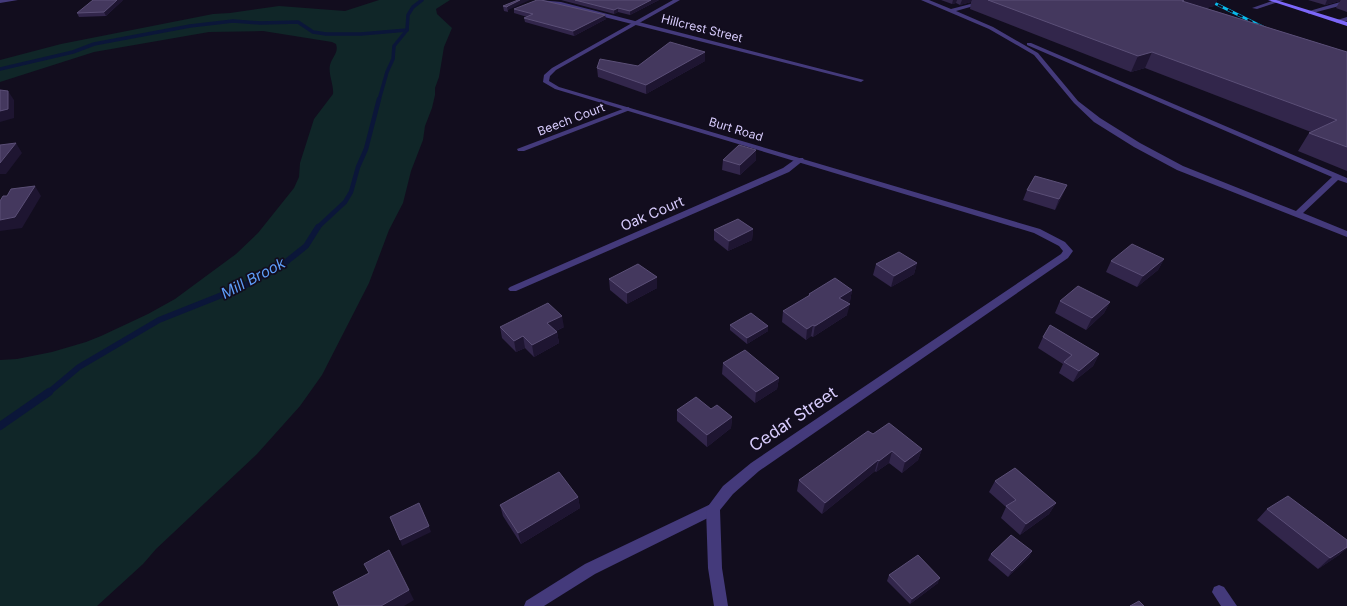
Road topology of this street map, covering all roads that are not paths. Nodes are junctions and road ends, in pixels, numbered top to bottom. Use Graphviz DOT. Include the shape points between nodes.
graph roads {
  1 [pos="15,0"];
  2 [pos="538,0"];
  3 [pos="677,0"];
  4 [pos="924,0"];
  5 [pos="992,0"];
  6 [pos="1276,0"];
  7 [pos="0,1"];
  8 [pos="1347,2"];
  9 [pos="531,3"];
  10 [pos="1255,8"];
  11 [pos="951,11"];
  12 [pos="1309,12"];
  13 [pos="1347,19"];
  14 [pos="1337,21"];
  15 [pos="638,23"];
  16 [pos="1347,24"];
  17 [pos="991,28"];
  18 [pos="861,80"];
  19 [pos="628,109"];
  20 [pos="521,149"];
  21 [pos="800,160"];
  22 [pos="1337,177"];
  23 [pos="1347,181"];
  24 [pos="1297,214"];
  25 [pos="1347,234"];
  26 [pos="1068,249"];
  27 [pos="513,289"];
  28 [pos="713,510"];
  29 [pos="1219,592"];
  30 [pos="531,606"];
  31 [pos="721,606"];
  32 [pos="1230,606"];
  1 -- 7 [label="street"];
  2 -- 9 [label="street"];
  2 -- 15 [label="street, Hillcrest Street"];
  3 -- 15 [label="street, Burt Road"];
  4 -- 11 [label="street"];
  5 -- 11 [label="street"];
  6 -- 10 [label="street"];
  6 -- 12 [label="main road"];
  8 -- 12 [label="street"];
  11 -- 17 [label="street"];
  12 -- 14 [label="main road"];
  13 -- 14 [label="street"];
  14 -- 16 [label="main road"];
  15 -- 18 [label="street, Hillcrest Street"];
  15 -- 19 [label="street, Burt Road" via="554,69 546,78 552,86"];
  17 -- 22 [label="street"];
  17 -- 24 [label="street" via="1036,54 1076,102 1137,146 1180,168"];
  19 -- 20 [label="street, Beech Court"];
  19 -- 21 [label="street, Burt Road"];
  21 -- 26 [label="street, Burt Road" via="1038,231 1054,238"];
  21 -- 27 [label="street, Oak Court" via="786,170"];
  22 -- 23 [label="street"];
  22 -- 24 [label="street"];
  24 -- 25 [label="street"];
  26 -- 28 [label="street, Cedar Street" via="1067,254 1059,260 755,467 728,490"];
  28 -- 30 [label="street, Cedar Street" via="590,569"];
  28 -- 31 [label="street" via="715,568"];
  29 -- 32 [label="street"];
}
